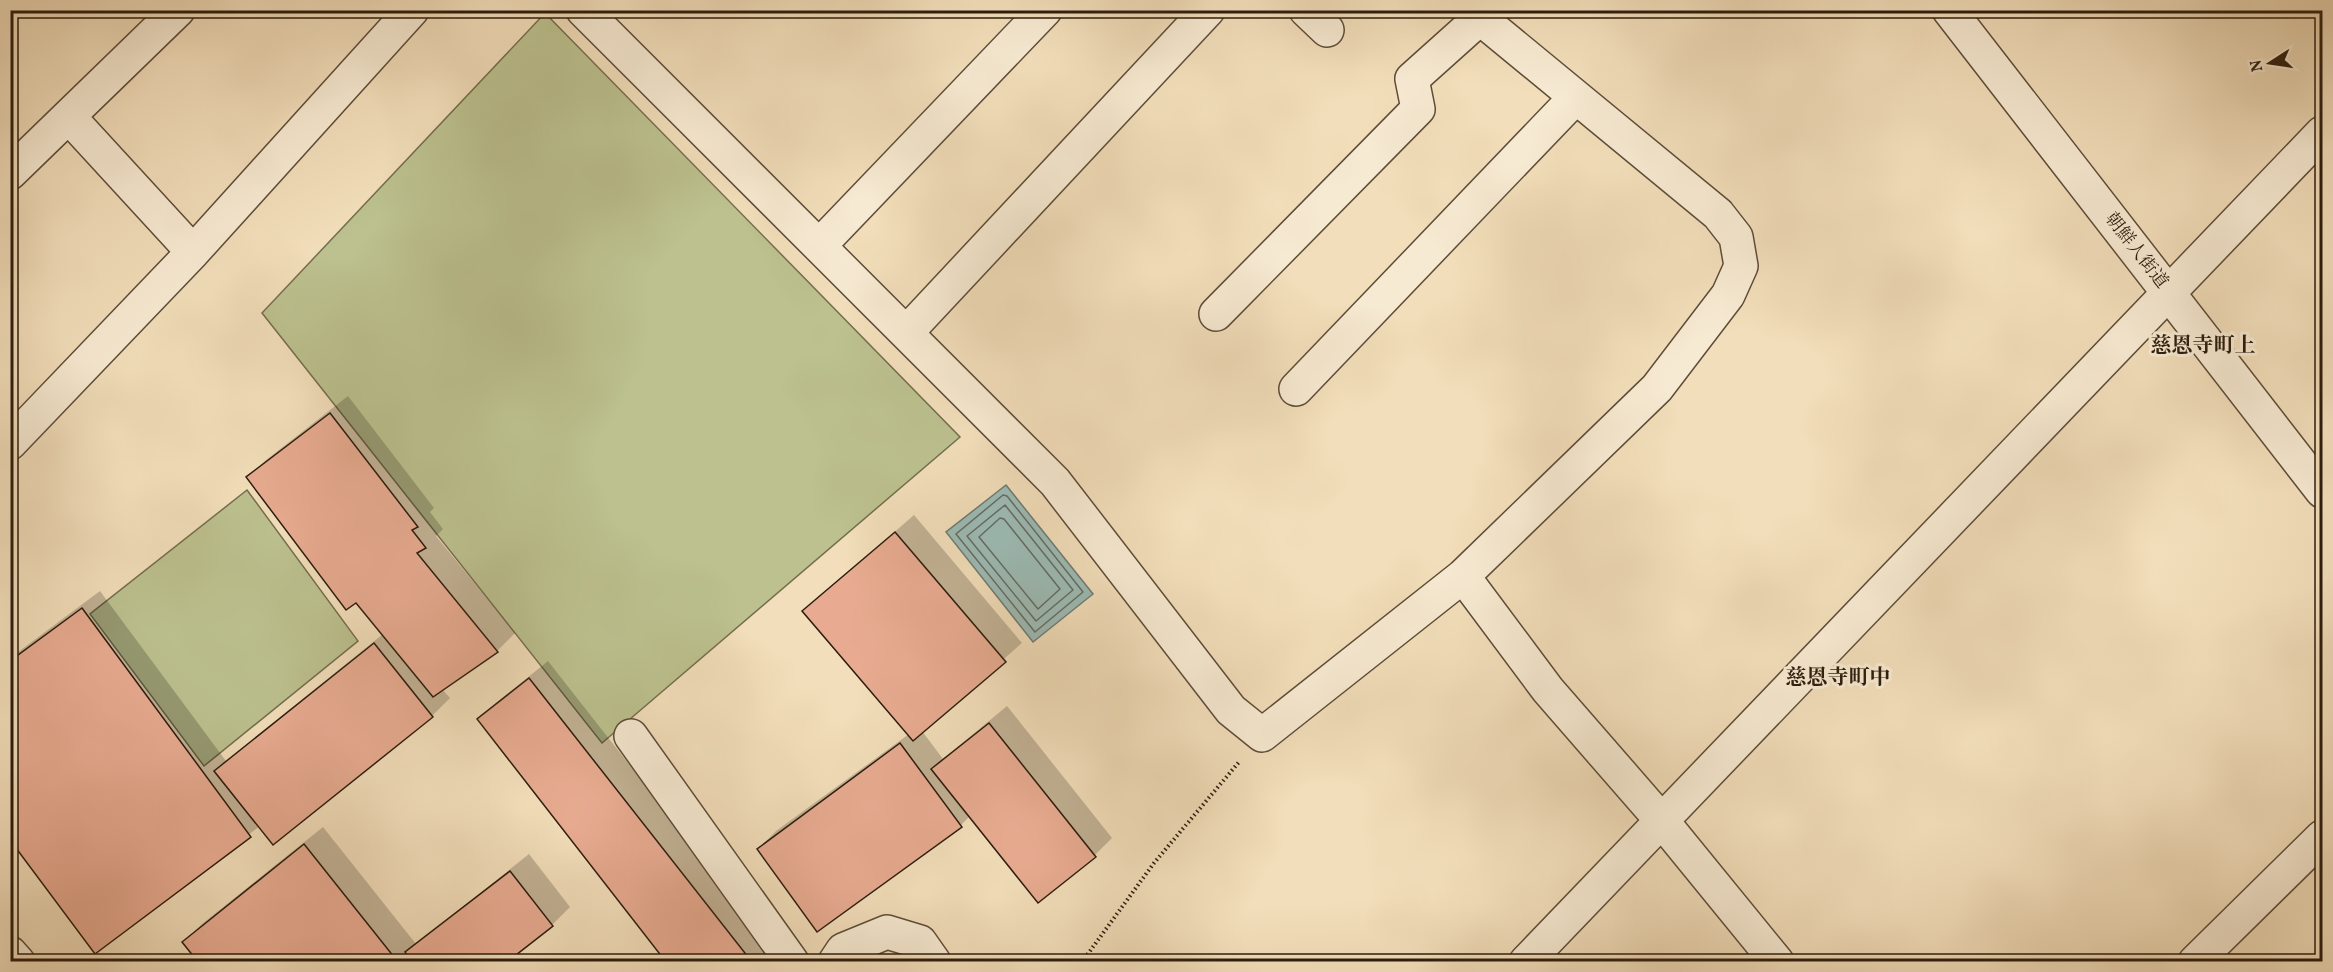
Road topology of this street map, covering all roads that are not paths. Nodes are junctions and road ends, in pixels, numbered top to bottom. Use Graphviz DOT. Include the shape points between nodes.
graph roads {
  1 [pos="178,10"];
  2 [pos="412,10"];
  3 [pos="583,10"];
  4 [pos="1045,10"];
  5 [pos="1208,10"];
  6 [pos="1949,10"];
  7 [pos="1484,14"];
  8 [pos="1575,98"];
  9 [pos="69,117"];
  10 [pos="2322,133"];
  11 [pos="10,173"];
  12 [pos="819,246"];
  13 [pos="194,252"];
  14 [pos="2169,293"];
  15 [pos="1216,314"];
  16 [pos="906,333"];
  17 [pos="1296,389"];
  18 [pos="10,443"];
  19 [pos="2322,491"];
  20 [pos="1464,576"];
  21 [pos="631,736"];
  22 [pos="1662,820"];
  23 [pos="2322,837"];
  24 [pos="10,953"];
  25 [pos="18,962"];
  26 [pos="792,962"];
  27 [pos="834,962"];
  28 [pos="934,962"];
  29 [pos="1526,962"];
  30 [pos="1777,962"];
  31 [pos="2195,962"];
  1 -- 9 [label="street"];
  2 -- 13 [label="street"];
  3 -- 12 [label="street"];
  4 -- 12 [label="street"];
  5 -- 16 [label="street"];
  6 -- 14 [label="street, 朝鮮人街道"];
  7 -- 8 [label="street"];
  7 -- 15 [label="street" via="1412,79 1418,109"];
  8 -- 17 [label="street"];
  8 -- 20 [label="street" via="1718,214 1736,237 1741,266 1728,295 1657,388"];
  9 -- 11 [label="street"];
  9 -- 13 [label="street"];
  10 -- 14 [label="street"];
  12 -- 16 [label="street"];
  13 -- 18 [label="street"];
  14 -- 19 [label="street, 朝鮮人街道"];
  14 -- 22 [label="street"];
  16 -- 20 [label="street" via="1055,482 1232,710 1262,735"];
  20 -- 22 [label="street" via="1548,690"];
  21 -- 26 [label="street"];
  22 -- 29 [label="street"];
  22 -- 30 [label="street"];
  23 -- 31 [label="street"];
  24 -- 25 [label="street"];
  27 -- 28 [label="street" via="843,950 886,932 920,942"];
}
